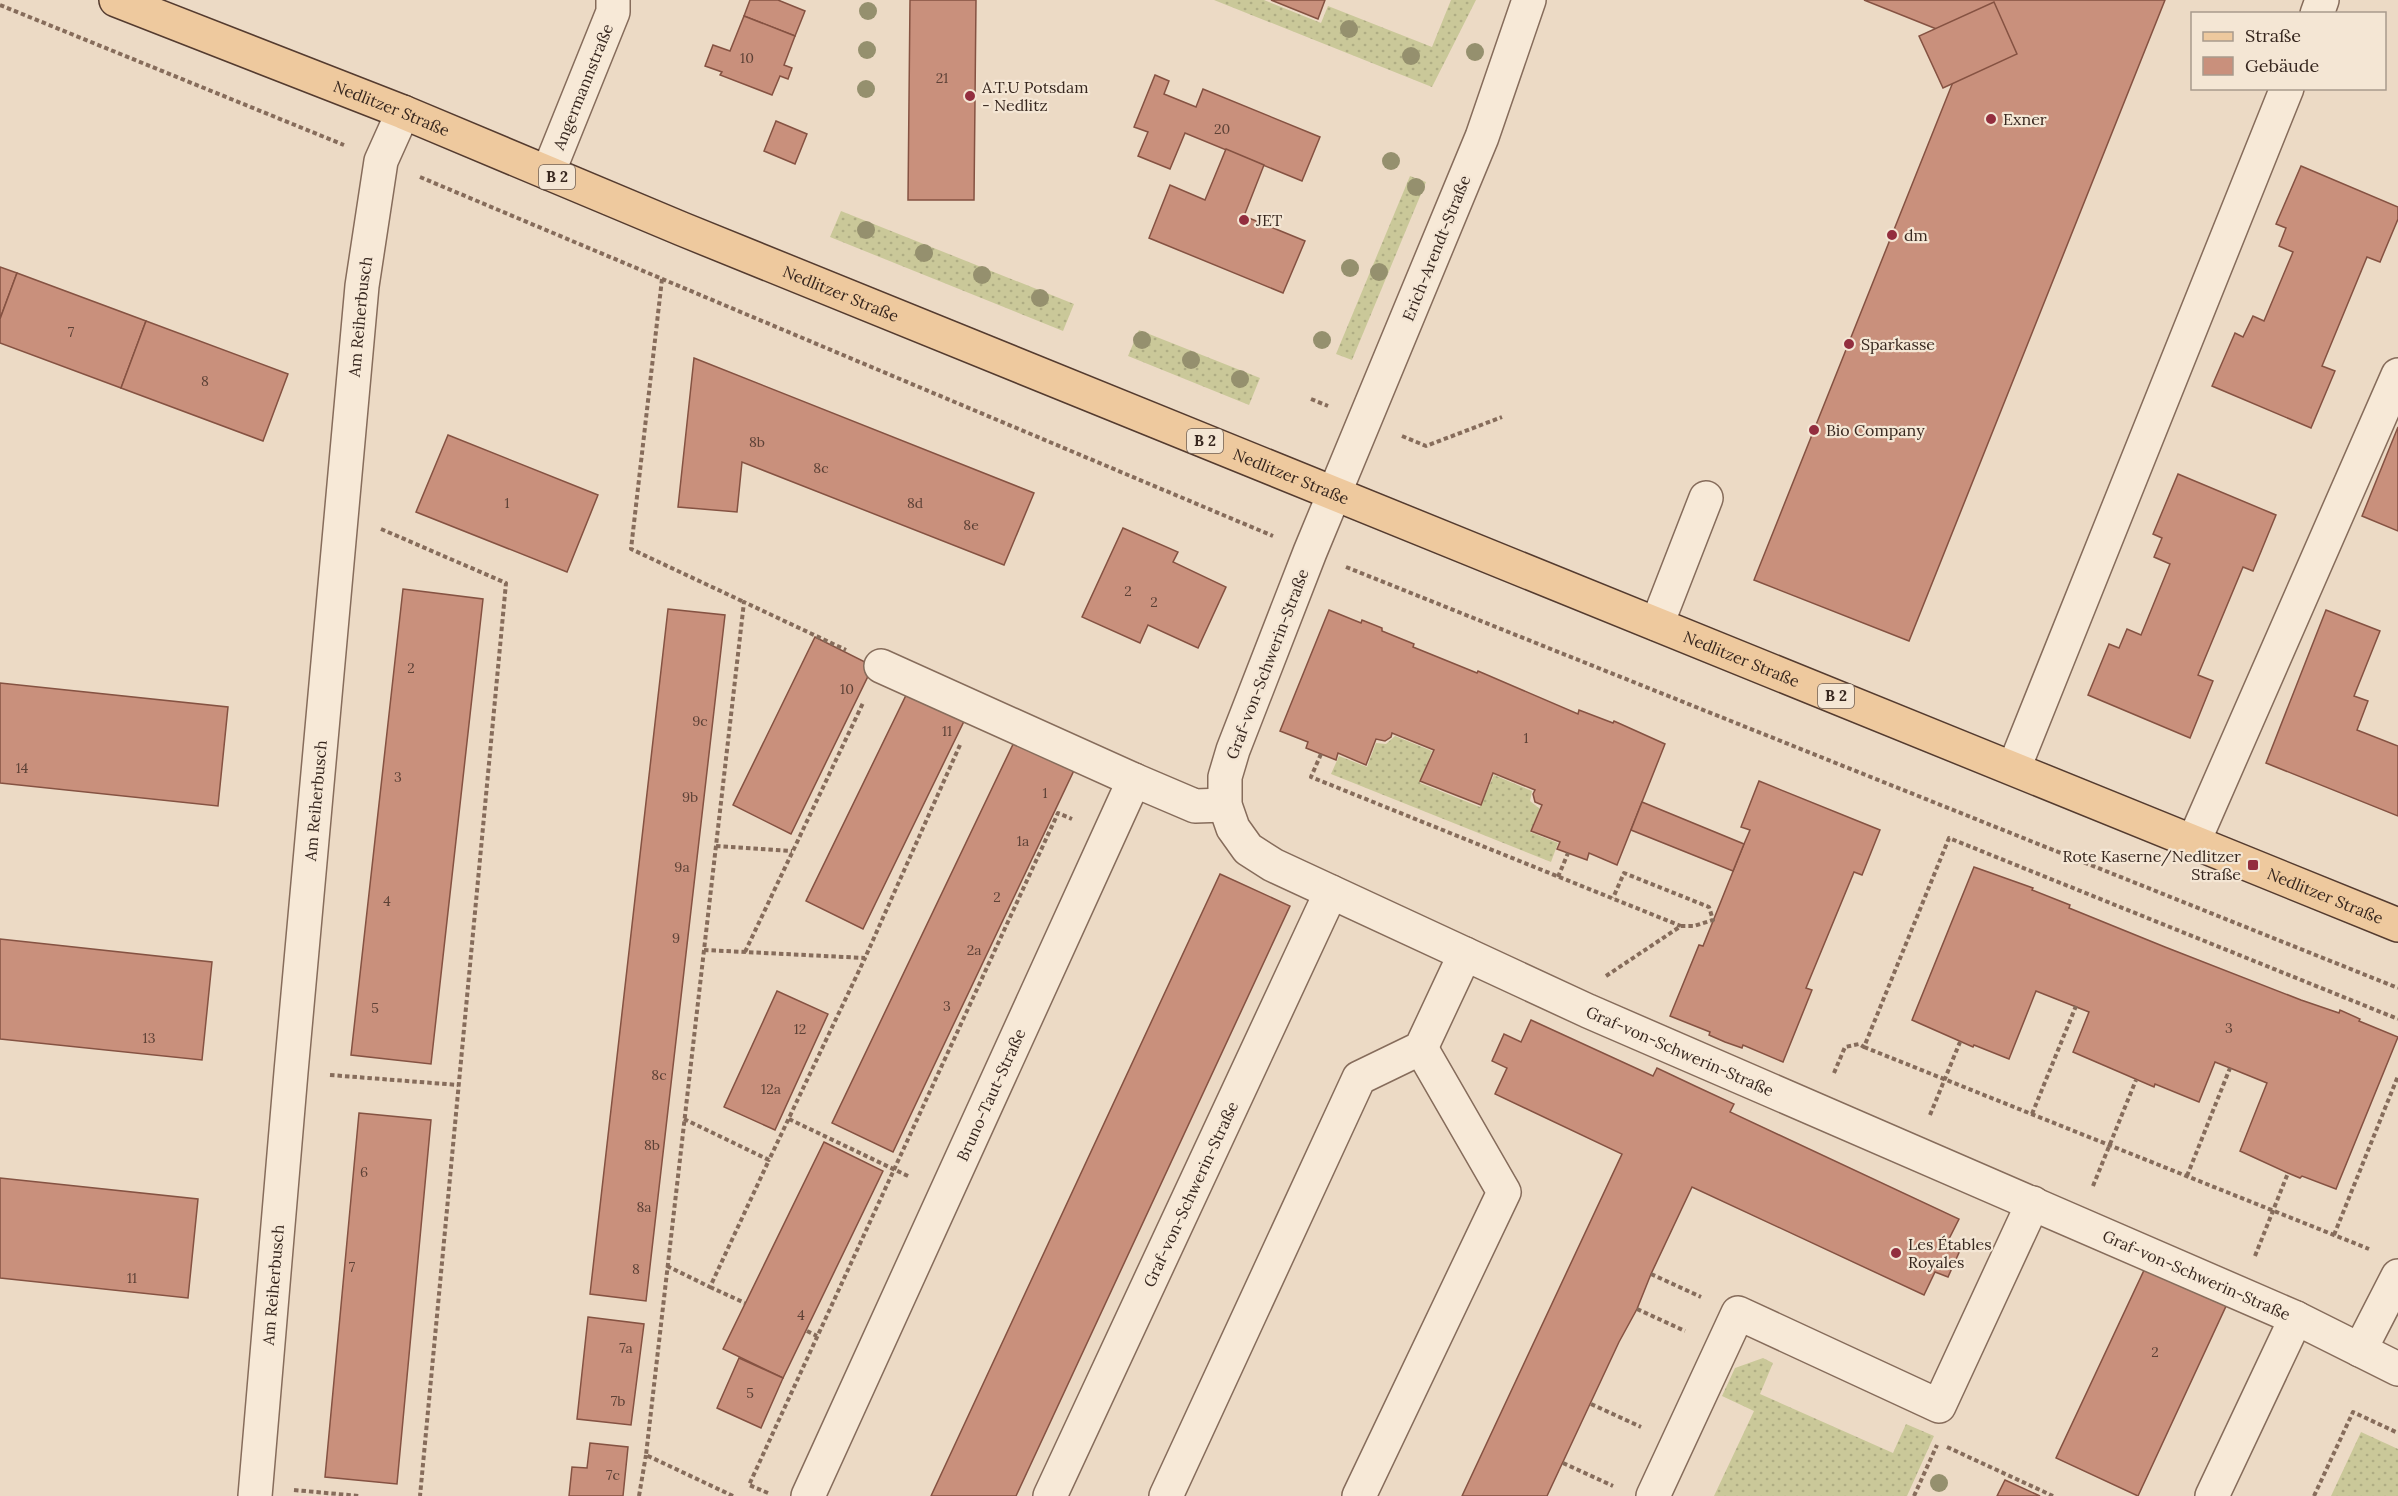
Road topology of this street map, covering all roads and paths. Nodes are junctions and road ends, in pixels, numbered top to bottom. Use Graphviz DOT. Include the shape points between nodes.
graph roads {
  1 [pos="116,0"];
  2 [pos="613,0"];
  3 [pos="1529,0"];
  4 [pos="0,5"];
  5 [pos="2286,90"];
  6 [pos="403,112"];
  7 [pos="381,161"];
  8 [pos="548,173"];
  9 [pos="662,279"];
  10 [pos="2398,375"];
  11 [pos="1334,493"];
  12 [pos="1706,498"];
  13 [pos="342,512"];
  14 [pos="1310,552"];
  15 [pos="744,603"];
  16 [pos="1658,624"];
  17 [pos="881,666"];
  18 [pos="976,709"];
  19 [pos="1321,754"];
  20 [pos="2014,768"];
  21 [pos="1134,780"];
  22 [pos="1225,805"];
  23 [pos="1078,822"];
  24 [pos="2194,841"];
  25 [pos="716,846"];
  26 [pos="792,851"];
  27 [pos="1568,853"];
  28 [pos="1558,877"];
  29 [pos="1331,892"];
  30 [pos="1613,898"];
  31 [pos="2398,925"];
  32 [pos="1681,926"];
  33 [pos="704,950"];
  34 [pos="745,952"];
  35 [pos="1465,954"];
  36 [pos="865,958"];
  37 [pos="2398,988"];
  38 [pos="2076,1006"];
  39 [pos="1588,1011"];
  40 [pos="2398,1019"];
  41 [pos="1960,1042"];
  42 [pos="1864,1047"];
  43 [pos="1421,1048"];
  44 [pos="2230,1068"];
  45 [pos="291,1072"];
  46 [pos="2398,1076"];
  47 [pos="1944,1079"];
  48 [pos="2136,1080"];
  49 [pos="458,1085"];
  50 [pos="1817,1109"];
  51 [pos="2032,1114"];
  52 [pos="684,1119"];
  53 [pos="789,1119"];
  54 [pos="2110,1145"];
  55 [pos="1916,1152"];
  56 [pos="769,1160"];
  57 [pos="894,1170"];
  58 [pos="2288,1173"];
  59 [pos="2187,1176"];
  60 [pos="946,1194"];
  61 [pos="2033,1203"];
  62 [pos="2274,1211"];
  63 [pos="2078,1223"];
  64 [pos="2334,1235"];
  65 [pos="2387,1264"];
  66 [pos="667,1266"];
  67 [pos="1651,1274"];
  68 [pos="710,1287"];
  69 [pos="2240,1293"];
  70 [pos="745,1303"];
  71 [pos="1637,1309"];
  72 [pos="1738,1313"];
  73 [pos="2296,1318"];
  74 [pos="807,1331"];
  75 [pos="818,1336"];
  76 [pos="1722,1348"];
  77 [pos="2360,1350"];
  78 [pos="2398,1369"];
  79 [pos="1591,1404"];
  80 [pos="2398,1432"];
  81 [pos="1938,1443"];
  82 [pos="1677,1444"];
  83 [pos="646,1455"];
  84 [pos="1563,1463"];
  85 [pos="1615,1486"];
  86 [pos="256,1491"];
  87 [pos="359,1496"];
  88 [pos="420,1496"];
  89 [pos="639,1496"];
  90 [pos="733,1496"];
  91 [pos="774,1496"];
  92 [pos="808,1496"];
  93 [pos="1050,1496"];
  94 [pos="1166,1496"];
  95 [pos="1359,1496"];
  96 [pos="1653,1496"];
  97 [pos="2053,1496"];
  98 [pos="2212,1496"];
  99 [pos="2314,1496"];
  1 -- 6 [label="main road, Nedlitzer Straße / B 2"];
  2 -- 8 [label="street, Angermannstraße" via="613,12"];
  3 -- 11 [label="street, Erich-Arendt-Straße" via="1482,136"];
  4 -- 7 [label="path"];
  5 -- 20 [label="street"];
  6 -- 7 [label="street, Am Reiherbusch"];
  6 -- 8 [label="main road, Nedlitzer Straße / B 2"];
  7 -- 9 [label="path"];
  7 -- 13 [label="street, Am Reiherbusch" via="362,286"];
  8 -- 11 [label="main road, Nedlitzer Straße / B 2"];
  9 -- 14 [label="path"];
  9 -- 15 [label="path" via="631,549"];
  10 -- 24 [label="street"];
  11 -- 14 [label="street, Graf-von-Schwerin-Straße"];
  11 -- 16 [label="main road, Nedlitzer Straße / B 2"];
  12 -- 16 [label="street"];
  13 -- 45 [label="street, Am Reiherbusch"];
  13 -- 49 [label="path" via="506,583"];
  14 -- 22 [label="street, Graf-von-Schwerin-Straße" via="1233,750 1225,777"];
  14 -- 37 [label="path"];
  15 -- 17 [label="path"];
  15 -- 25 [label="path"];
  16 -- 20 [label="main road, Nedlitzer Straße / B 2"];
  17 -- 18 [label="street"];
  17 -- 26 [label="path"];
  18 -- 21 [label="street"];
  18 -- 36 [label="path"];
  19 -- 28 [label="path" via="1311,777"];
  20 -- 24 [label="main road, Nedlitzer Straße / B 2"];
  21 -- 22 [label="street" via="1196,806"];
  21 -- 60 [label="street, Bruno-Taut-Straße"];
  22 -- 29 [label="street, Graf-von-Schwerin-Straße" via="1233,828 1248,849"];
  23 -- 57 [label="path" via="1058,813"];
  24 -- 31 [label="main road, Nedlitzer Straße / B 2"];
  25 -- 26 [label="path"];
  25 -- 33 [label="path"];
  26 -- 34 [label="path"];
  27 -- 28 [label="path"];
  28 -- 30 [label="path"];
  29 -- 35 [label="street, Graf-von-Schwerin-Straße"];
  29 -- 93 [label="street, Graf-von-Schwerin-Straße"];
  30 -- 32 [label="path"];
  30 -- 32 [label="path" via="1624,873 1709,907 1713,920"];
  32 -- 39 [label="path" via="1602,978"];
  33 -- 34 [label="path"];
  33 -- 52 [label="path"];
  34 -- 36 [label="path"];
  35 -- 39 [label="street, Graf-von-Schwerin-Straße"];
  35 -- 43 [label="street"];
  36 -- 53 [label="path"];
  38 -- 51 [label="path"];
  39 -- 50 [label="street, Graf-von-Schwerin-Straße"];
  40 -- 42 [label="path" via="1949,838"];
  41 -- 47 [label="path"];
  42 -- 47 [label="path"];
  42 -- 50 [label="path" via="1845,1047"];
  43 -- 94 [label="street" via="1359,1078"];
  43 -- 95 [label="street" via="1504,1192"];
  44 -- 59 [label="path"];
  45 -- 49 [label="path"];
  45 -- 86 [label="street, Am Reiherbusch"];
  46 -- 64 [label="path"];
  47 -- 51 [label="path"];
  47 -- 55 [label="path"];
  48 -- 54 [label="path"];
  49 -- 88 [label="path"];
  50 -- 55 [label="street, Graf-von-Schwerin-Straße"];
  51 -- 54 [label="path"];
  52 -- 56 [label="path"];
  52 -- 66 [label="path"];
  53 -- 56 [label="path"];
  53 -- 57 [label="path"];
  54 -- 59 [label="path"];
  54 -- 63 [label="path"];
  55 -- 61 [label="street, Graf-von-Schwerin-Straße"];
  56 -- 68 [label="path"];
  57 -- 60 [label="path"];
  57 -- 75 [label="path"];
  58 -- 62 [label="path"];
  59 -- 62 [label="path"];
  60 -- 92 [label="street, Bruno-Taut-Straße"];
  61 -- 63 [label="street, Graf-von-Schwerin-Straße"];
  61 -- 72 [label="street" via="1939,1406"];
  62 -- 64 [label="path"];
  62 -- 69 [label="path"];
  63 -- 69 [label="street, Graf-von-Schwerin-Straße"];
  64 -- 65 [label="path"];
  65 -- 77 [label="street"];
  66 -- 68 [label="path"];
  66 -- 83 [label="path"];
  67 -- 72 [label="path"];
  68 -- 70 [label="path"];
  69 -- 73 [label="street, Graf-von-Schwerin-Straße"];
  71 -- 76 [label="path"];
  72 -- 76 [label="street"];
  73 -- 77 [label="street, Graf-von-Schwerin-Straße"];
  73 -- 98 [label="street"];
  74 -- 75 [label="path"];
  75 -- 91 [label="path" via="749,1485"];
  76 -- 82 [label="street"];
  77 -- 78 [label="street, Graf-von-Schwerin-Straße"];
  79 -- 82 [label="path"];
  80 -- 99 [label="path" via="2353,1412"];
  81 -- 97 [label="path"];
  82 -- 96 [label="street"];
  83 -- 89 [label="path"];
  83 -- 90 [label="path"];
  84 -- 85 [label="path"];
  86 -- 87 [label="path"];
}
